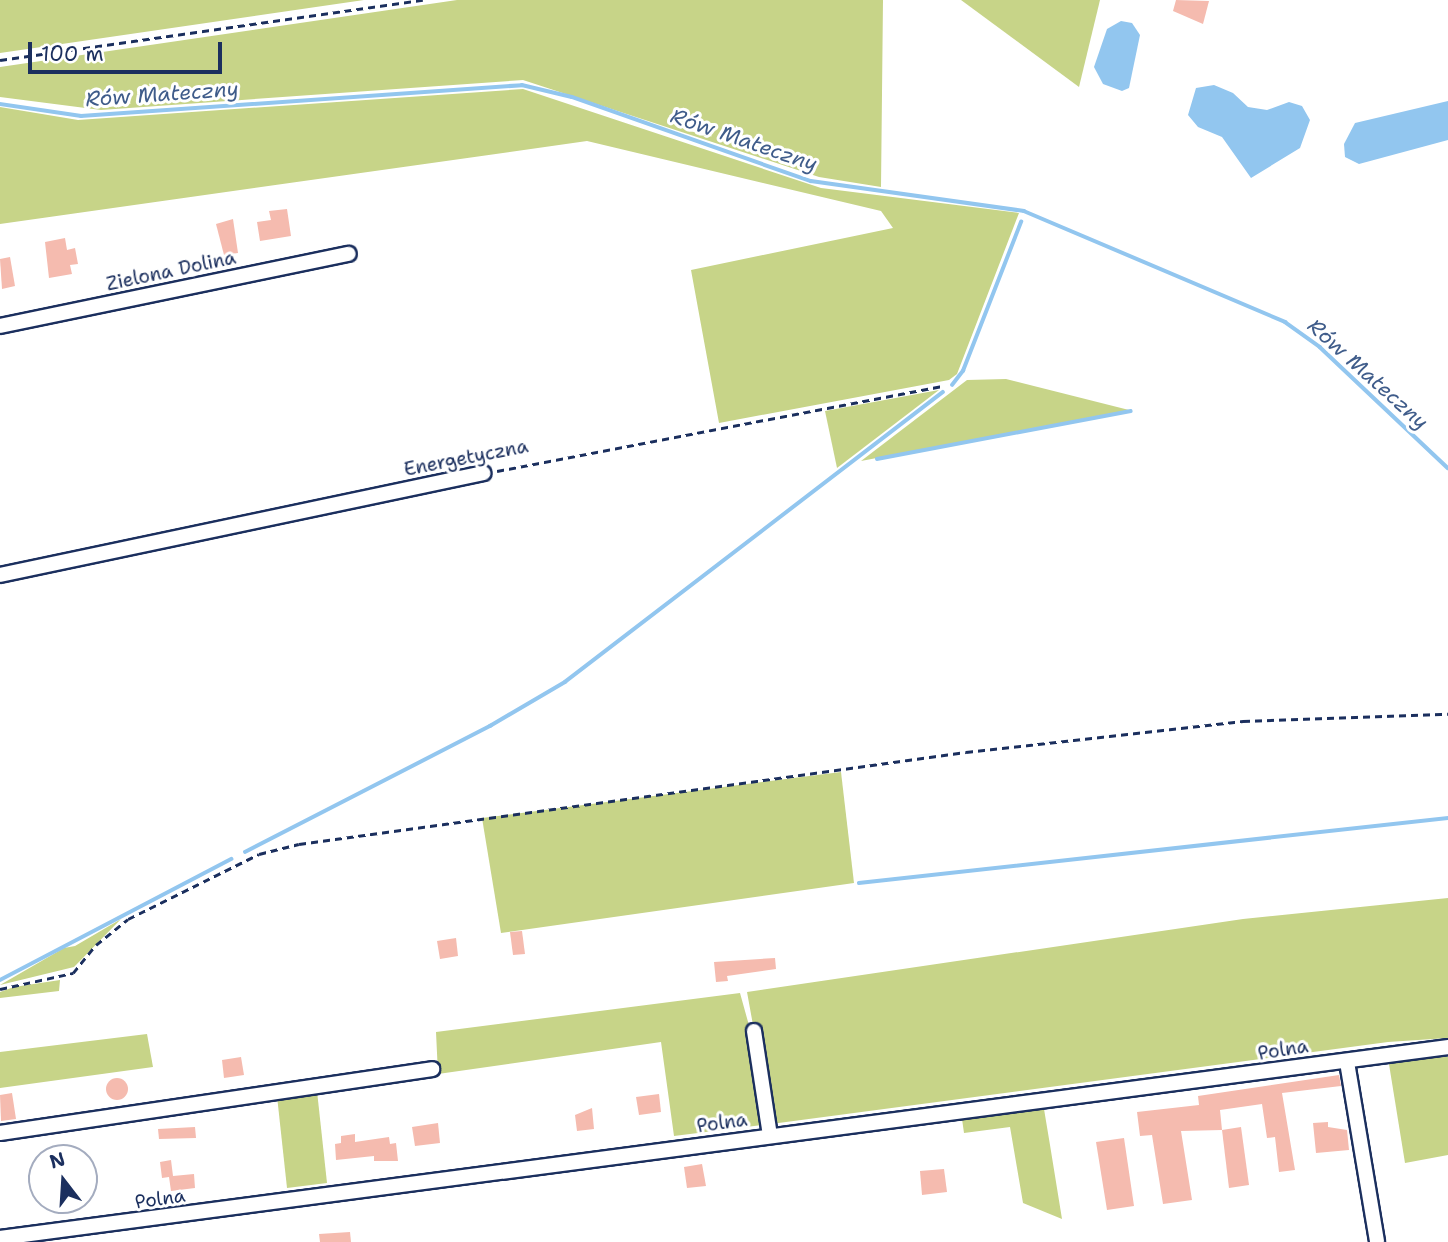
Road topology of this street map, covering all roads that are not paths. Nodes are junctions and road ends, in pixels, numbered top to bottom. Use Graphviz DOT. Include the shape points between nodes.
graph roads {
  1 [pos="349,254"];
  2 [pos="0,326"];
  3 [pos="483,473"];
  4 [pos="0,575"];
  5 [pos="754,1031"];
  6 [pos="1448,1047"];
  7 [pos="1347,1062"];
  8 [pos="432,1069"];
  9 [pos="0,1133"];
  10 [pos="770,1136"];
  11 [pos="0,1238"];
  12 [pos="1377,1242"];
  1 -- 2 [label="street, Zielona Dolina"];
  3 -- 4 [label="street, Energetyczna"];
  5 -- 10 [label="street"];
  6 -- 7 [label="street, Polna" via="1377,1054"];
  7 -- 10 [label="street, Polna"];
  7 -- 12 [label="street"];
  8 -- 9 [label="street"];
  10 -- 11 [label="street, Polna"];
}
